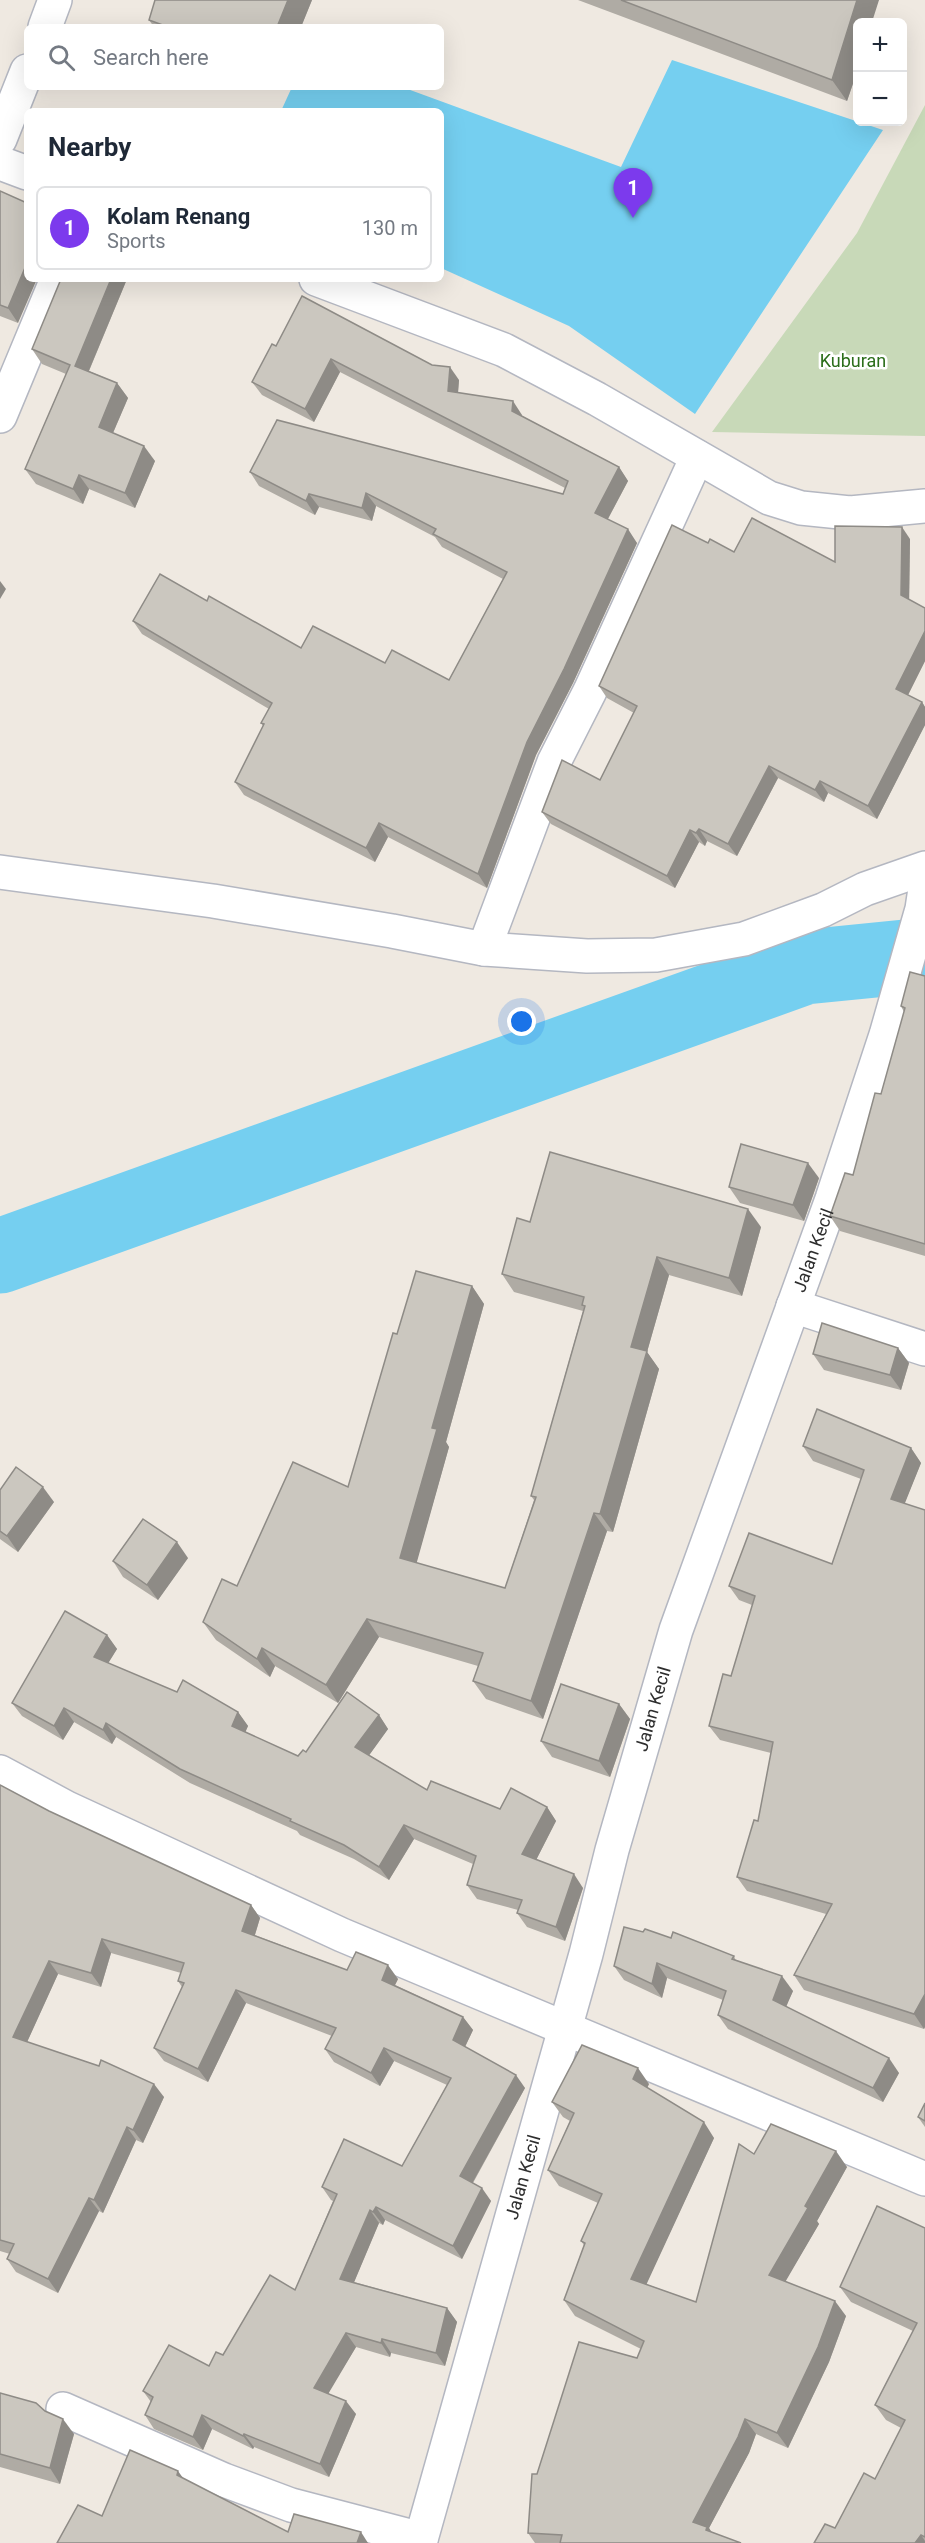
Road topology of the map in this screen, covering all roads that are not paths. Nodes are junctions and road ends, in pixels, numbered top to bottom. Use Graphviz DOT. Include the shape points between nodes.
graph roads {
  1 [pos="55,0"];
  2 [pos="46,24"];
  3 [pos="24,79"];
  4 [pos="0,139"];
  5 [pos="0,163"];
  6 [pos="24,172"];
  7 [pos="56,282"];
  8 [pos="324,282"];
  9 [pos="0,416"];
  10 [pos="697,457"];
  11 [pos="925,506"];
  12 [pos="925,868"];
  13 [pos="0,872"];
  14 [pos="924,899"];
  15 [pos="484,949"];
  16 [pos="793,1306"];
  17 [pos="925,1349"];
  18 [pos="0,1772"];
  19 [pos="563,2029"];
  20 [pos="925,2179"];
  21 [pos="63,2409"];
  22 [pos="420,2541"];
  1 -- 2 [label="street"];
  3 -- 4 [label="street"];
  5 -- 6 [label="street"];
  7 -- 9 [label="street"];
  8 -- 10 [label="street" via="504,350"];
  10 -- 11 [label="street" via="769,498 801,508 850,513"];
  10 -- 15 [label="street" via="554,762"];
  12 -- 15 [label="street" via="744,939 656,955 587,956"];
  13 -- 15 [label="street" via="213,901"];
  14 -- 16 [label="street, Jalan Kecil" via="886,1035"];
  16 -- 17 [label="street"];
  16 -- 19 [label="street, Jalan Kecil" via="676,1630"];
  18 -- 19 [label="street" via="67,1808 331,1930"];
  19 -- 20 [label="street"];
  19 -- 22 [label="street, Jalan Kecil"];
  21 -- 22 [label="street" via="291,2505"];
}
